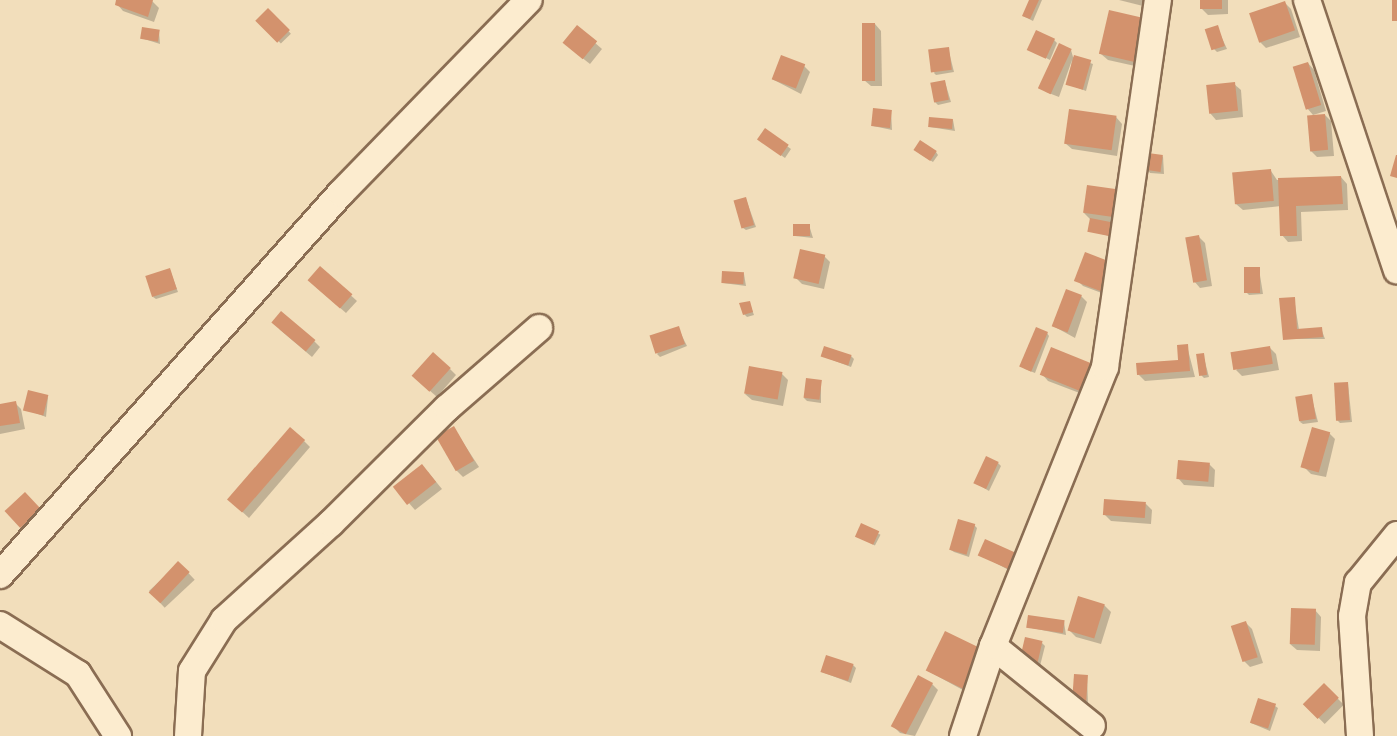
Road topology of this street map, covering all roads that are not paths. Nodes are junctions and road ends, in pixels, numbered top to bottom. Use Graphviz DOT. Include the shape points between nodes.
graph roads {
  1 [pos="529,0"];
  2 [pos="1158,0"];
  3 [pos="1307,0"];
  4 [pos="1397,270"];
  5 [pos="539,328"];
  6 [pos="1397,535"];
  7 [pos="0,575"];
  8 [pos="0,625"];
  9 [pos="993,646"];
  10 [pos="1092,726"];
  11 [pos="118,736"];
  12 [pos="188,736"];
  13 [pos="963,736"];
  14 [pos="1360,736"];
  1 -- 7 [label="street" via="341,193"];
  2 -- 9 [label="street" via="1105,367"];
  3 -- 4 [label="street"];
  5 -- 12 [label="street" via="447,408 331,523 224,620 192,671"];
  6 -- 14 [label="street" via="1358,583 1352,616"];
  8 -- 11 [label="street" via="78,674"];
  9 -- 10 [label="street"];
  9 -- 13 [label="street"];
}
